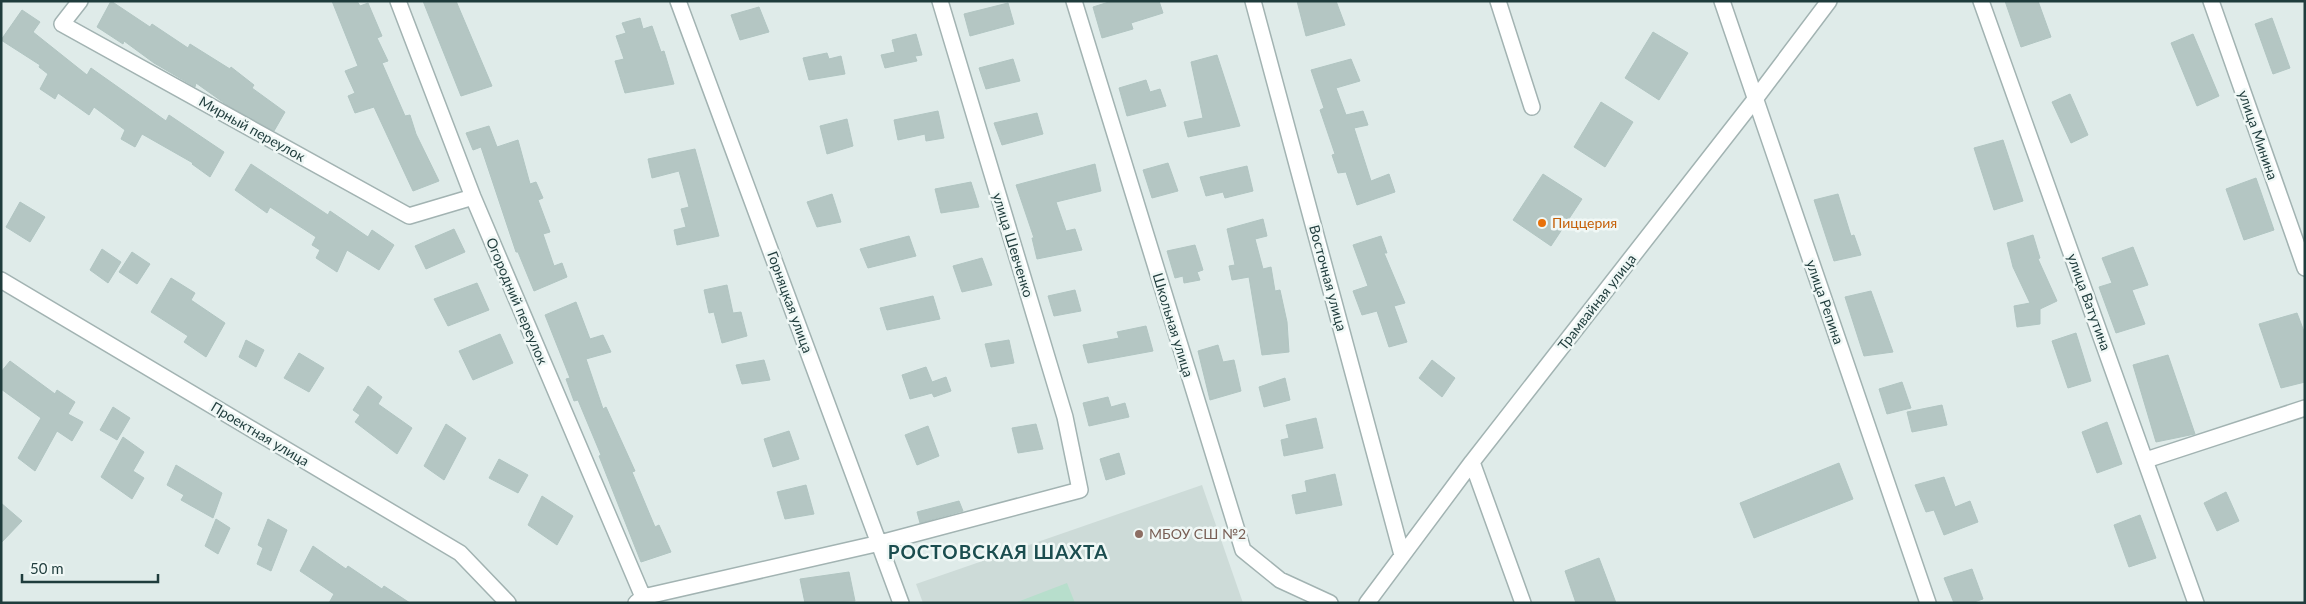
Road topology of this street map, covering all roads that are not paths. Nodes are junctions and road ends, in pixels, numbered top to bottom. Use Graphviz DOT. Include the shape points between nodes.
graph roads {
  1 [pos="80,1"];
  2 [pos="398,1"];
  3 [pos="678,1"];
  4 [pos="940,1"];
  5 [pos="1074,1"];
  6 [pos="1253,1"];
  7 [pos="1498,1"];
  8 [pos="1722,1"];
  9 [pos="1829,1"];
  10 [pos="1981,1"];
  11 [pos="2211,1"];
  12 [pos="1756,98"];
  13 [pos="1532,107"];
  14 [pos="473,198"];
  15 [pos="2305,268"];
  16 [pos="1,280"];
  17 [pos="2305,408"];
  18 [pos="2146,460"];
  19 [pos="1472,462"];
  20 [pos="880,543"];
  21 [pos="1402,555"];
  22 [pos="640,600"];
  23 [pos="508,603"];
  24 [pos="901,603"];
  25 [pos="1330,603"];
  26 [pos="1367,603"];
  27 [pos="1523,603"];
  28 [pos="1928,603"];
  29 [pos="2196,603"];
  1 -- 14 [label="street, Мирный переулок" via="62,24 409,216"];
  2 -- 14 [label="street, Огородний переулок"];
  3 -- 20 [label="street, Горняцкая улица"];
  4 -- 20 [label="street, улица Шевченко" via="1065,418 1080,490"];
  5 -- 25 [label="street, Школьная улица" via="1243,550 1280,580"];
  6 -- 21 [label="street, Восточная улица"];
  7 -- 13 [label="street"];
  8 -- 12 [label="street, улица Репина"];
  9 -- 12 [label="street, Трамвайная улица"];
  10 -- 18 [label="street, улица Ватутина"];
  11 -- 15 [label="street, улица Минина"];
  12 -- 19 [label="street, Трамвайная улица"];
  12 -- 28 [label="street, улица Репина"];
  14 -- 22 [label="street, Огородний переулок"];
  16 -- 23 [label="street, Проектная улица" via="460,553"];
  17 -- 18 [label="street"];
  18 -- 29 [label="street, улица Ватутина"];
  19 -- 21 [label="street, Трамвайная улица"];
  19 -- 27 [label="street"];
  20 -- 22 [label="street"];
  20 -- 24 [label="street, Горняцкая улица"];
  21 -- 26 [label="street, Трамвайная улица"];
}
